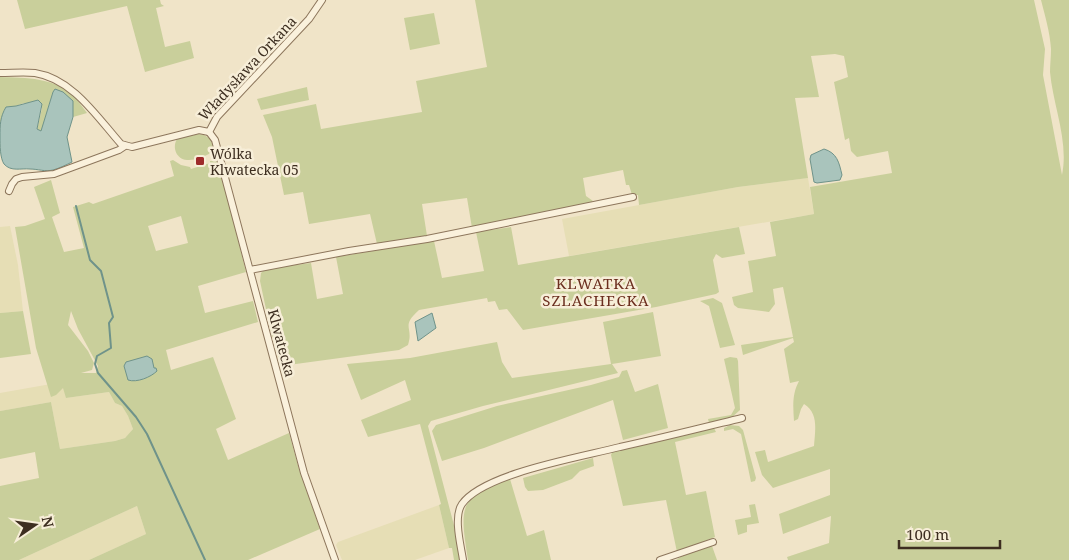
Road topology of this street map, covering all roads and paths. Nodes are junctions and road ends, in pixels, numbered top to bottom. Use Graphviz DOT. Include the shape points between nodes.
graph roads {
  1 [pos="322,0"];
  2 [pos="0,73"];
  3 [pos="209,132"];
  4 [pos="125,146"];
  5 [pos="9,191"];
  6 [pos="634,197"];
  7 [pos="250,270"];
  8 [pos="742,418"];
  9 [pos="713,542"];
  10 [pos="335,560"];
  11 [pos="463,560"];
  12 [pos="660,560"];
  1 -- 3 [label="street, Władysława Orkana" via="309,19 217,118"];
  2 -- 4 [label="street" via="35,73 66,85"];
  3 -- 4 [label="street, Władysława Orkana" via="199,130"];
  3 -- 7 [label="street, Klwatecka" via="215,140"];
  4 -- 5 [label="street, Władysława Orkana" via="54,174 16,179"];
  6 -- 7 [label="street" via="445,236"];
  7 -- 10 [label="street, Klwatecka" via="304,473"];
  8 -- 11 [label="street" via="519,472 476,490 460,506 458,528"];
  9 -- 12 [label="street"];
}
